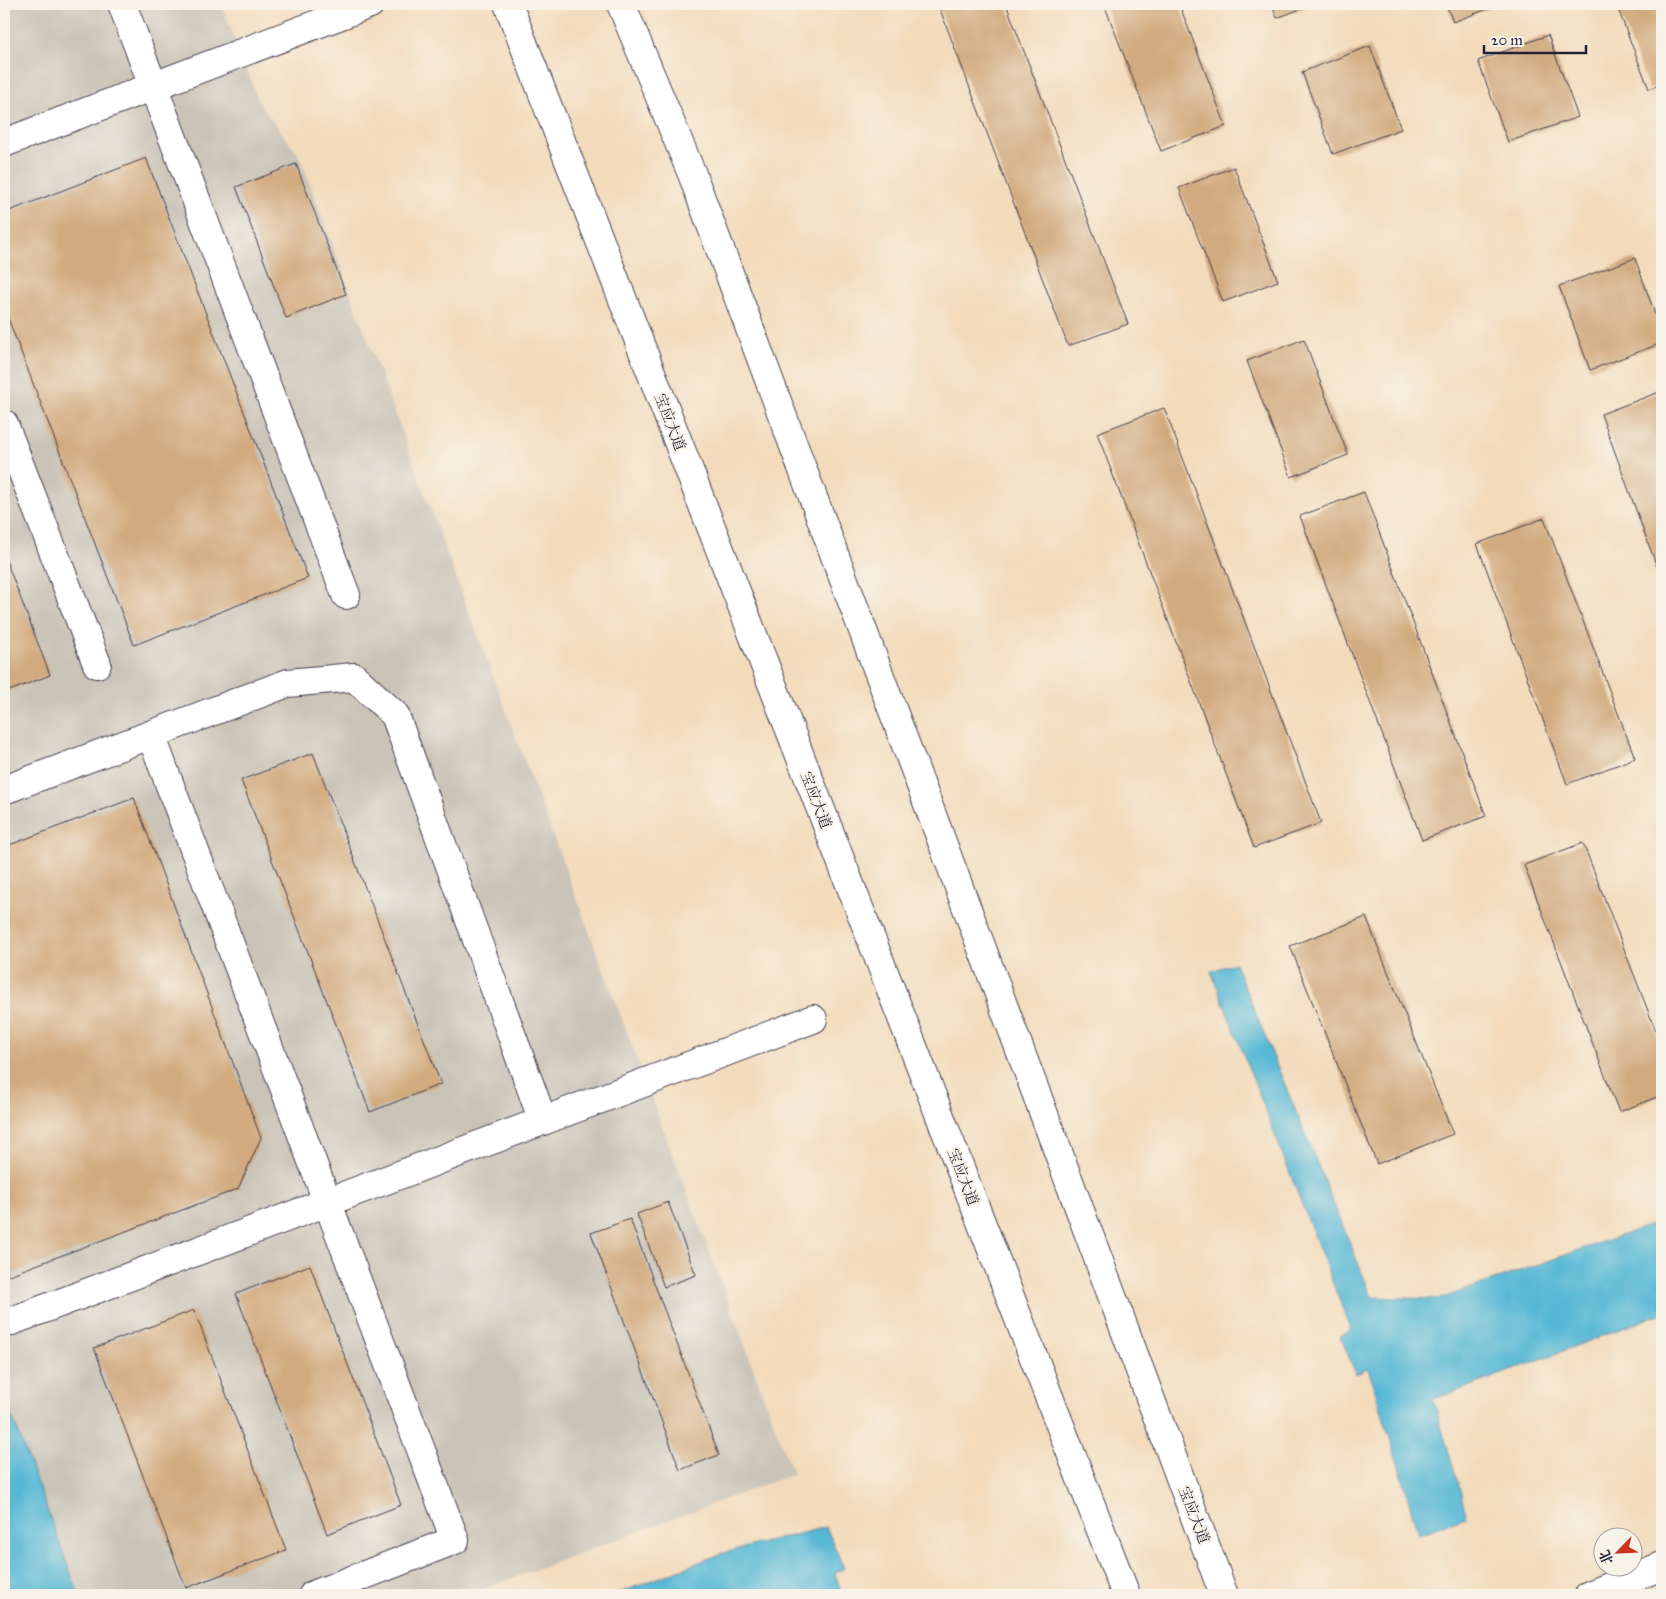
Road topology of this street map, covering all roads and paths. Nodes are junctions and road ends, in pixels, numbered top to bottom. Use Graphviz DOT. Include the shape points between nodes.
graph roads {
  1 [pos="122,4"];
  2 [pos="370,4"];
  3 [pos="508,4"];
  4 [pos="621,4"];
  5 [pos="153,86"];
  6 [pos="4,143"];
  7 [pos="4,424"];
  8 [pos="346,594"];
  9 [pos="96,664"];
  10 [pos="151,735"];
  11 [pos="4,790"];
  12 [pos="813,1019"];
  13 [pos="543,1121"];
  14 [pos="329,1202"];
  15 [pos="4,1324"];
  16 [pos="1662,1566"];
  17 [pos="312,1595"];
  18 [pos="1126,1595"];
  19 [pos="1224,1595"];
  20 [pos="1589,1595"];
  1 -- 5 [label="main road"];
  2 -- 5 [label="main road"];
  3 -- 18 [label="main road, 宝应大道"];
  4 -- 19 [label="main road, 宝应大道" via="692,174"];
  5 -- 6 [label="main road"];
  5 -- 8 [label="main road"];
  7 -- 9 [label="main road"];
  10 -- 11 [label="main road"];
  10 -- 13 [label="main road" via="288,683 354,677 395,715"];
  10 -- 14 [label="main road"];
  12 -- 13 [label="main road"];
  13 -- 14 [label="main road"];
  14 -- 15 [label="main road"];
  14 -- 17 [label="main road" via="455,1540"];
  16 -- 20 [label="main road"];
}
